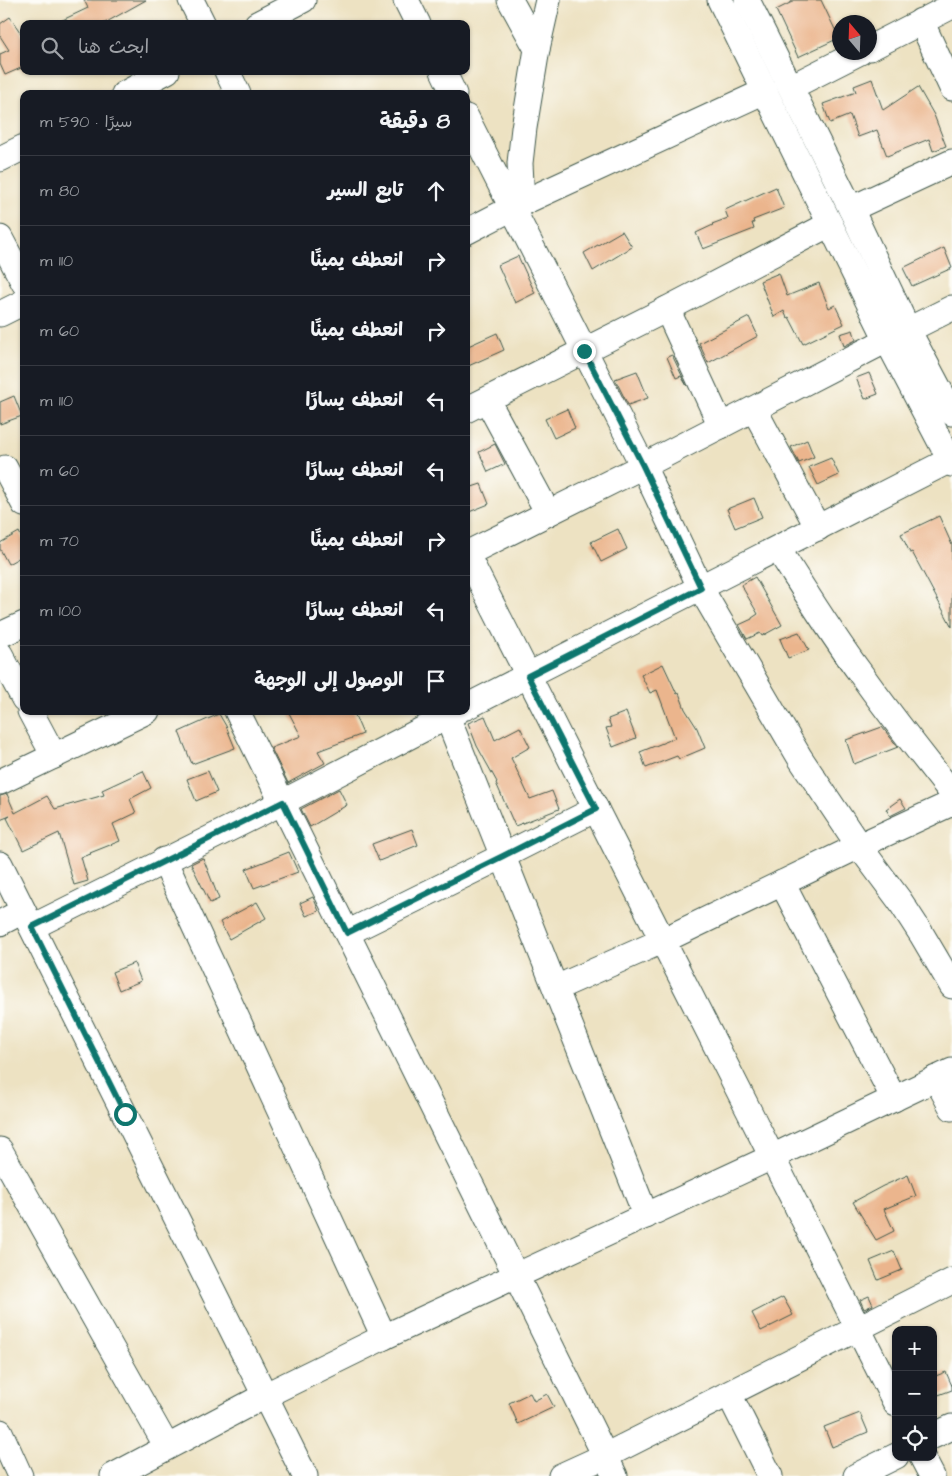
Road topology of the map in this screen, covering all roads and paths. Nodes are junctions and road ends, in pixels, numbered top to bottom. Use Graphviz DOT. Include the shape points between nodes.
graph roads {
  1 [pos="191,0"];
  2 [pos="303,0"];
  3 [pos="406,0"];
  4 [pos="510,0"];
  5 [pos="548,0"];
  6 [pos="720,0"];
  7 [pos="747,0"];
  8 [pos="952,6"];
  9 [pos="201,20"];
  10 [pos="265,20"];
  11 [pos="416,20"];
  12 [pos="921,22"];
  13 [pos="877,44"];
  14 [pos="537,49"];
  15 [pos="845,60"];
  16 [pos="160,75"];
  17 [pos="229,75"];
  18 [pos="444,75"];
  19 [pos="791,88"];
  20 [pos="952,88"];
  21 [pos="131,90"];
  22 [pos="236,90"];
  23 [pos="452,90"];
  24 [pos="765,91"];
  25 [pos="470,124"];
  26 [pos="20,148"];
  27 [pos="0,159"];
  28 [pos="952,162"];
  29 [pos="517,205"];
  30 [pos="851,209"];
  31 [pos="830,224"];
  32 [pos="470,230"];
  33 [pos="0,238"];
  34 [pos="20,276"];
  35 [pos="20,304"];
  36 [pos="952,308"];
  37 [pos="667,309"];
  38 [pos="0,314"];
  39 [pos="898,335"];
  40 [pos="584,351"];
  41 [pos="477,405"];
  42 [pos="754,409"];
  43 [pos="952,414"];
  44 [pos="721,426"];
  45 [pos="951,462"];
  46 [pos="10,466"];
  47 [pos="643,466"];
  48 [pos="20,493"];
  49 [pos="548,513"];
  50 [pos="818,528"];
  51 [pos="778,549"];
  52 [pos="470,552"];
  53 [pos="470,562"];
  54 [pos="701,588"];
  55 [pos="20,626"];
  56 [pos="0,635"];
  57 [pos="0,654"];
  58 [pos="528,676"];
  59 [pos="20,692"];
  60 [pos="470,705"];
  61 [pos="32,715"];
  62 [pos="136,715"];
  63 [pos="239,715"];
  64 [pos="451,715"];
  65 [pos="458,715"];
  66 [pos="54,756"];
  67 [pos="0,782"];
  68 [pos="952,793"];
  69 [pos="283,802"];
  70 [pos="952,803"];
  71 [pos="596,809"];
  72 [pos="859,846"];
  73 [pos="503,856"];
  74 [pos="164,860"];
  75 [pos="0,864"];
  76 [pos="782,883"];
  77 [pos="27,919"];
  78 [pos="0,923"];
  79 [pos="347,933"];
  80 [pos="662,941"];
  81 [pos="952,986"];
  82 [pos="556,988"];
  83 [pos="944,1074"];
  84 [pos="894,1098"];
  85 [pos="952,1108"];
  86 [pos="0,1150"];
  87 [pos="772,1157"];
  88 [pos="646,1216"];
  89 [pos="516,1277"];
  90 [pos="952,1281"];
  91 [pos="858,1328"];
  92 [pos="384,1337"];
  93 [pos="729,1394"];
  94 [pos="266,1395"];
  95 [pos="892,1396"];
  96 [pos="952,1427"];
  97 [pos="0,1432"];
  98 [pos="937,1434"];
  99 [pos="167,1447"];
  100 [pos="892,1458"];
  101 [pos="924,1461"];
  102 [pos="610,1466"];
  103 [pos="129,1472"];
  104 [pos="20,1476"];
  105 [pos="305,1476"];
  106 [pos="561,1476"];
  107 [pos="770,1476"];
  108 [pos="856,1476"];
  109 [pos="932,1476"];
  1 -- 9 [label="street"];
  2 -- 10 [label="street"];
  3 -- 11 [label="street"];
  4 -- 14 [label="street"];
  5 -- 14 [label="street"];
  6 -- 24 [label="street"];
  7 -- 19 [label="street"];
  8 -- 12 [label="street"];
  12 -- 13 [label="street"];
  12 -- 20 [label="street"];
  14 -- 29 [label="street" via="524,128"];
  15 -- 19 [label="street"];
  16 -- 21 [label="street"];
  17 -- 22 [label="street"];
  18 -- 23 [label="street"];
  19 -- 30 [label="street"];
  24 -- 29 [label="street"];
  24 -- 31 [label="street"];
  25 -- 29 [label="street"];
  26 -- 27 [label="street"];
  28 -- 30 [label="street"];
  29 -- 32 [label="street"];
  29 -- 40 [label="street"];
  30 -- 39 [label="street"];
  31 -- 37 [label="street"];
  31 -- 39 [label="street"];
  33 -- 34 [label="street"];
  35 -- 38 [label="street"];
  36 -- 39 [label="street"];
  37 -- 40 [label="street"];
  37 -- 44 [label="street"];
  39 -- 42 [label="street"];
  39 -- 43 [label="street"];
  39 -- 45 [label="street"];
  40 -- 41 [label="street"];
  40 -- 47 [label="street"];
  41 -- 49 [label="street"];
  42 -- 44 [label="street"];
  42 -- 50 [label="street"];
  44 -- 47 [label="street"];
  45 -- 50 [label="street"];
  46 -- 48 [label="street"];
  47 -- 49 [label="street"];
  47 -- 54 [label="street"];
  49 -- 52 [label="street"];
  50 -- 51 [label="street"];
  51 -- 54 [label="street"];
  51 -- 68 [label="street" via="860,673"];
  53 -- 58 [label="street"];
  54 -- 58 [label="street"];
  54 -- 72 [label="street" via="800,758"];
  55 -- 56 [label="street"];
  57 -- 59 [label="street"];
  58 -- 60 [label="street"];
  58 -- 71 [label="street"];
  61 -- 66 [label="street"];
  62 -- 66 [label="street"];
  63 -- 69 [label="street"];
  64 -- 69 [label="street"];
  65 -- 73 [label="street"];
  66 -- 67 [label="street"];
  69 -- 74 [label="street"];
  69 -- 79 [label="street"];
  70 -- 72 [label="street"];
  71 -- 73 [label="street"];
  71 -- 80 [label="street"];
  72 -- 76 [label="street"];
  72 -- 81 [label="street" via="900,901"];
  73 -- 79 [label="street"];
  73 -- 82 [label="street"];
  74 -- 77 [label="street"];
  74 -- 92 [label="street"];
  75 -- 77 [label="street"];
  76 -- 80 [label="street"];
  76 -- 84 [label="street"];
  77 -- 78 [label="street"];
  77 -- 94 [label="street"];
  79 -- 89 [label="street"];
  80 -- 82 [label="street"];
  80 -- 87 [label="street"];
  82 -- 88 [label="street"];
  83 -- 84 [label="street"];
  83 -- 85 [label="street"];
  84 -- 87 [label="street"];
  86 -- 99 [label="street"];
  87 -- 88 [label="street"];
  87 -- 91 [label="street"];
  88 -- 89 [label="street"];
  89 -- 92 [label="street"];
  89 -- 102 [label="street"];
  90 -- 91 [label="street"];
  91 -- 93 [label="street"];
  91 -- 95 [label="street"];
  92 -- 94 [label="street"];
  93 -- 102 [label="street"];
  93 -- 107 [label="street"];
  94 -- 99 [label="street"];
  94 -- 105 [label="street"];
  96 -- 98 [label="street"];
  97 -- 104 [label="street"];
  99 -- 103 [label="street"];
  100 -- 108 [label="street"];
  101 -- 109 [label="street"];
  102 -- 106 [label="street"];
}
